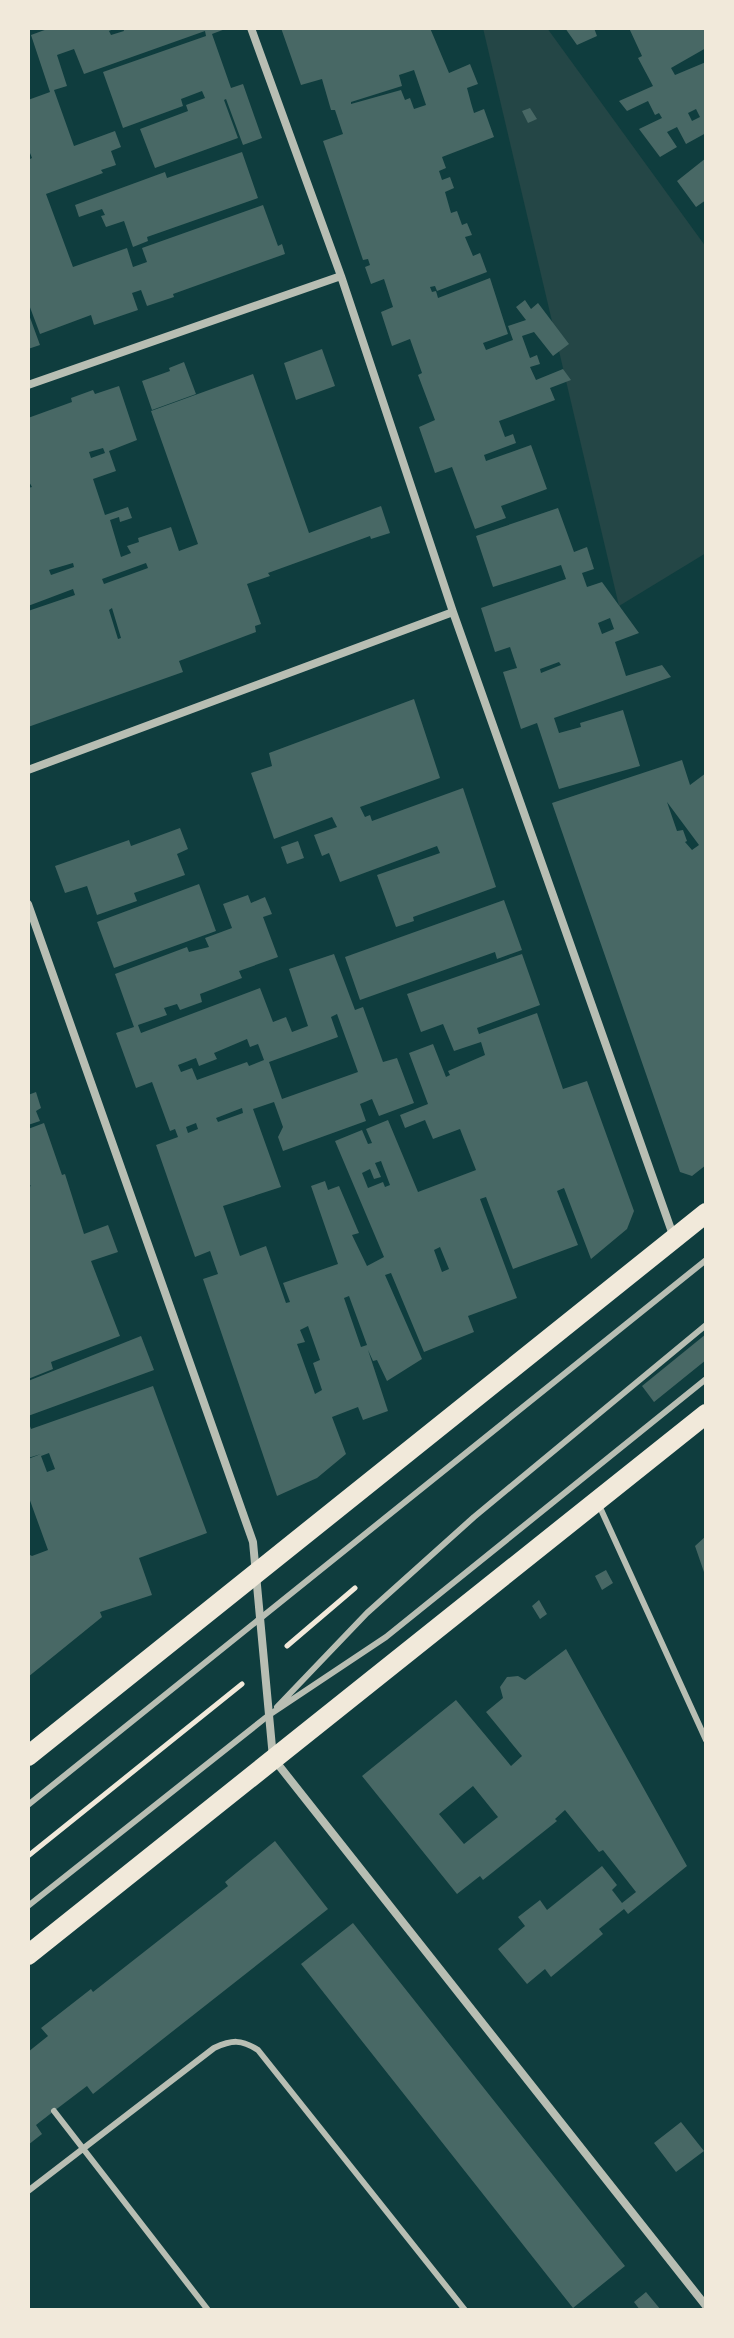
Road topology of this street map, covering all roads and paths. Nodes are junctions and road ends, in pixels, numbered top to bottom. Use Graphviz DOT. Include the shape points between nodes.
graph roads {
  1 [pos="251,28"];
  2 [pos="341,276"];
  3 [pos="28,385"];
  4 [pos="453,612"];
  5 [pos="28,770"];
  6 [pos="28,904"];
  7 [pos="706,1213"];
  8 [pos="674,1238"];
  9 [pos="706,1260"];
  10 [pos="706,1325"];
  11 [pos="706,1379"];
  12 [pos="706,1414"];
  13 [pos="597,1502"];
  14 [pos="255,1574"];
  15 [pos="260,1619"];
  16 [pos="269,1715"];
  17 [pos="203,1716"];
  18 [pos="706,1740"];
  19 [pos="28,1756"];
  20 [pos="273,1758"];
  21 [pos="28,1805"];
  22 [pos="28,1856"];
  23 [pos="28,1906"];
  24 [pos="28,1955"];
  25 [pos="54,2111"];
  26 [pos="82,2149"];
  27 [pos="28,2191"];
  28 [pos="706,2306"];
  29 [pos="208,2310"];
  30 [pos="465,2310"];
  1 -- 2 [label="street"];
  2 -- 3 [label="street"];
  2 -- 4 [label="street"];
  4 -- 5 [label="street"];
  4 -- 8 [label="street"];
  6 -- 14 [label="street" via="253,1542"];
  7 -- 8 [label="main road"];
  8 -- 14 [label="main road"];
  9 -- 15 [label="lane"];
  10 -- 16 [label="lane" via="474,1517 367,1613"];
  11 -- 16 [label="lane" via="386,1637"];
  12 -- 13 [label="main road"];
  13 -- 18 [label="lane"];
  13 -- 20 [label="main road"];
  14 -- 15 [label="street"];
  14 -- 19 [label="main road"];
  15 -- 16 [label="street"];
  15 -- 21 [label="lane"];
  16 -- 20 [label="street"];
  16 -- 23 [label="lane"];
  17 -- 22 [label="path"];
  20 -- 24 [label="main road"];
  20 -- 28 [label="street"];
  25 -- 26 [label="lane"];
  26 -- 27 [label="lane"];
  26 -- 29 [label="lane"];
  26 -- 30 [label="lane" via="214,2048 231,2040 245,2042 258,2050"];
}
